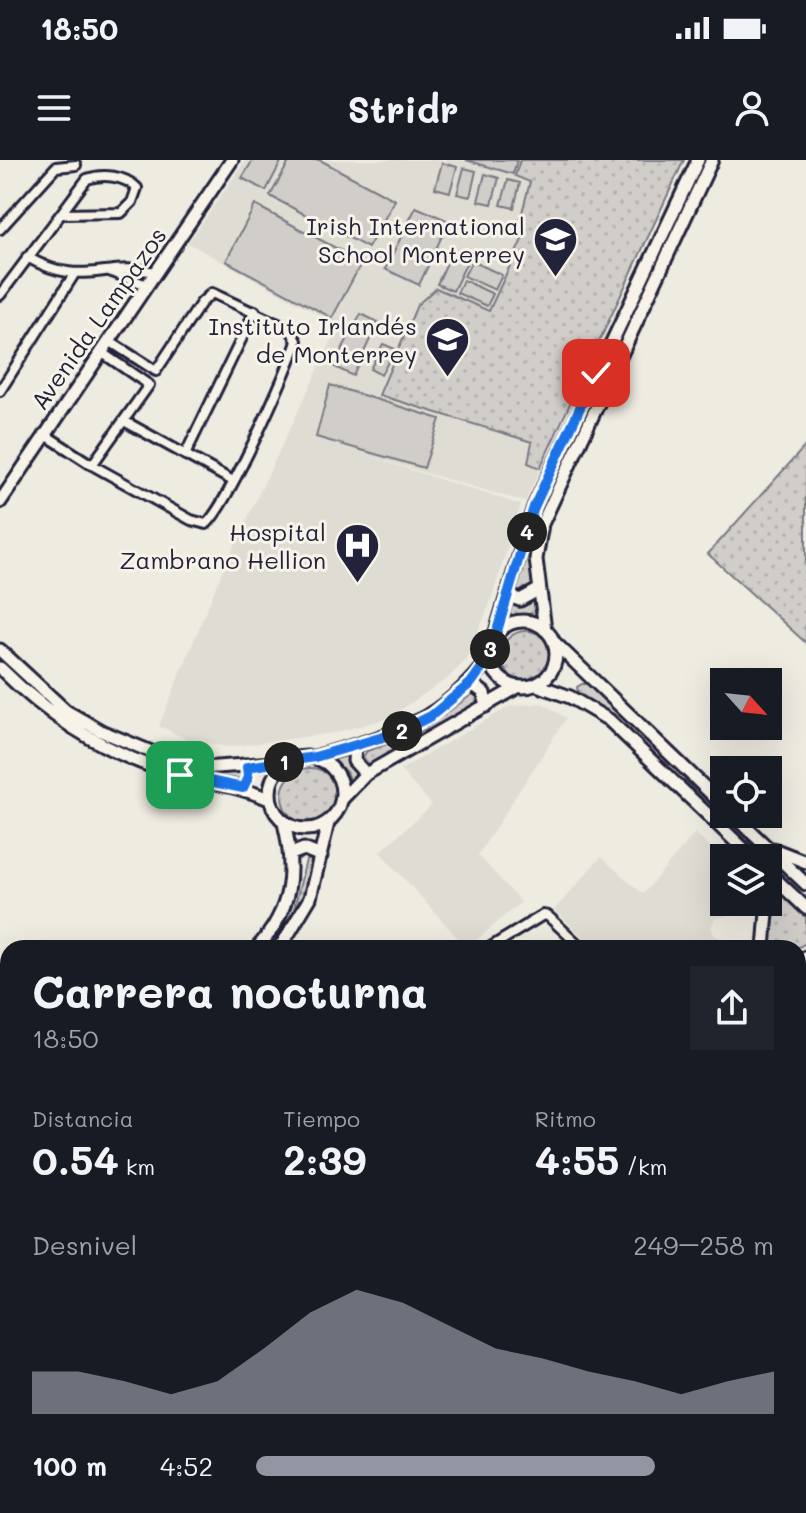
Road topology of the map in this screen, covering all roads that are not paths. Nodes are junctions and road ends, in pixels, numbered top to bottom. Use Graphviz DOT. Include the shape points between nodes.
graph roads {
  1 [pos="232,160"];
  2 [pos="698,160"];
  3 [pos="712,160"];
  4 [pos="76,165"];
  5 [pos="61,214"];
  6 [pos="0,229"];
  7 [pos="27,257"];
  8 [pos="108,271"];
  9 [pos="156,272"];
  10 [pos="73,276"];
  11 [pos="147,285"];
  12 [pos="0,293"];
  13 [pos="255,311"];
  14 [pos="109,341"];
  15 [pos="101,352"];
  16 [pos="0,391"];
  17 [pos="124,421"];
  18 [pos="44,434"];
  19 [pos="185,455"];
  20 [pos="92,465"];
  21 [pos="233,481"];
  22 [pos="0,502"];
  23 [pos="538,590"];
  24 [pos="507,595"];
  25 [pos="545,630"];
  26 [pos="495,635"];
  27 [pos="555,643"];
  28 [pos="0,650"];
  29 [pos="489,658"];
  30 [pos="0,668"];
  31 [pos="471,683"];
  32 [pos="537,685"];
  33 [pos="516,688"];
  34 [pos="486,706"];
  35 [pos="355,746"];
  36 [pos="315,757"];
  37 [pos="285,762"];
  38 [pos="247,767"];
  39 [pos="366,774"];
  40 [pos="243,788"];
  41 [pos="710,792"];
  42 [pos="269,799"];
  43 [pos="342,799"];
  44 [pos="284,823"];
  45 [pos="328,823"];
  46 [pos="747,828"];
  47 [pos="738,844"];
  48 [pos="764,844"];
  49 [pos="782,852"];
  50 [pos="291,854"];
  51 [pos="321,856"];
  52 [pos="782,861"];
  53 [pos="806,862"];
  54 [pos="806,884"];
  55 [pos="782,885"];
  56 [pos="806,908"];
  57 [pos="767,916"];
  58 [pos="263,940"];
  59 [pos="285,940"];
  60 [pos="503,940"];
  61 [pos="573,940"];
  62 [pos="765,940"];
  1 -- 9 [label="street, Avenida Lampazos"];
  2 -- 24 [label="street" via="534,507"];
  3 -- 23 [label="street" via="551,500 537,542"];
  4 -- 6 [label="street" via="52,171"];
  5 -- 5 [label="street" via="121,213 137,188 124,180 92,177"];
  5 -- 7 [label="street"];
  7 -- 10 [label="street"];
  7 -- 12 [label="street"];
  8 -- 9 [label="street" via="129,267"];
  8 -- 10 [label="street"];
  8 -- 11 [label="street"];
  9 -- 11 [label="street, Avenida Lampazos"];
  10 -- 16 [label="street"];
  11 -- 14 [label="street, Avenida Lampazos"];
  13 -- 14 [label="street" via="223,295 208,295 156,371"];
  13 -- 19 [label="street"];
  13 -- 21 [label="street" via="291,330 297,341"];
  14 -- 15 [label="street, Avenida Lampazos"];
  15 -- 17 [label="street" via="149,385"];
  15 -- 18 [label="street, Avenida Lampazos"];
  17 -- 19 [label="street"];
  17 -- 20 [label="street"];
  18 -- 20 [label="street"];
  18 -- 22 [label="street, Avenida Lampazos"];
  19 -- 21 [label="street"];
  20 -- 21 [label="street" via="202,524 213,519"];
  23 -- 24 [label="street" via="520,600"];
  23 -- 25 [label="street"];
  24 -- 26 [label="street"];
  25 -- 26 [label="street" via="526,621 506,625"];
  25 -- 27 [label="street"];
  26 -- 29 [label="street"];
  27 -- 32 [label="street" via="553,669"];
  27 -- 41 [label="street"];
  28 -- 38 [label="street" via="48,697 101,731 188,765"];
  29 -- 31 [label="street"];
  29 -- 33 [label="street" via="499,677"];
  30 -- 40 [label="street" via="52,715 106,748 180,775"];
  31 -- 34 [label="street" via="484,693"];
  31 -- 35 [label="street" via="414,726"];
  32 -- 33 [label="street"];
  32 -- 47 [label="street" via="609,720"];
  33 -- 34 [label="street"];
  34 -- 39 [label="street"];
  35 -- 36 [label="street"];
  35 -- 39 [label="street" via="354,761"];
  36 -- 37 [label="street"];
  36 -- 43 [label="street" via="334,772"];
  37 -- 38 [label="street"];
  37 -- 42 [label="street" via="272,779"];
  38 -- 40 [label="street"];
  39 -- 43 [label="street"];
  40 -- 42 [label="street"];
  42 -- 44 [label="street"];
  43 -- 45 [label="street"];
  44 -- 45 [label="street" via="308,830"];
  44 -- 50 [label="street"];
  45 -- 51 [label="street"];
  46 -- 48 [label="street"];
  49 -- 53 [label="street"];
  50 -- 51 [label="street" via="304,849"];
  50 -- 58 [label="street" via="288,900"];
  51 -- 59 [label="street" via="310,898"];
  52 -- 54 [label="street"];
  55 -- 56 [label="street"];
  57 -- 62 [label="street"];
  60 -- 61 [label="street" via="546,915"];
}
